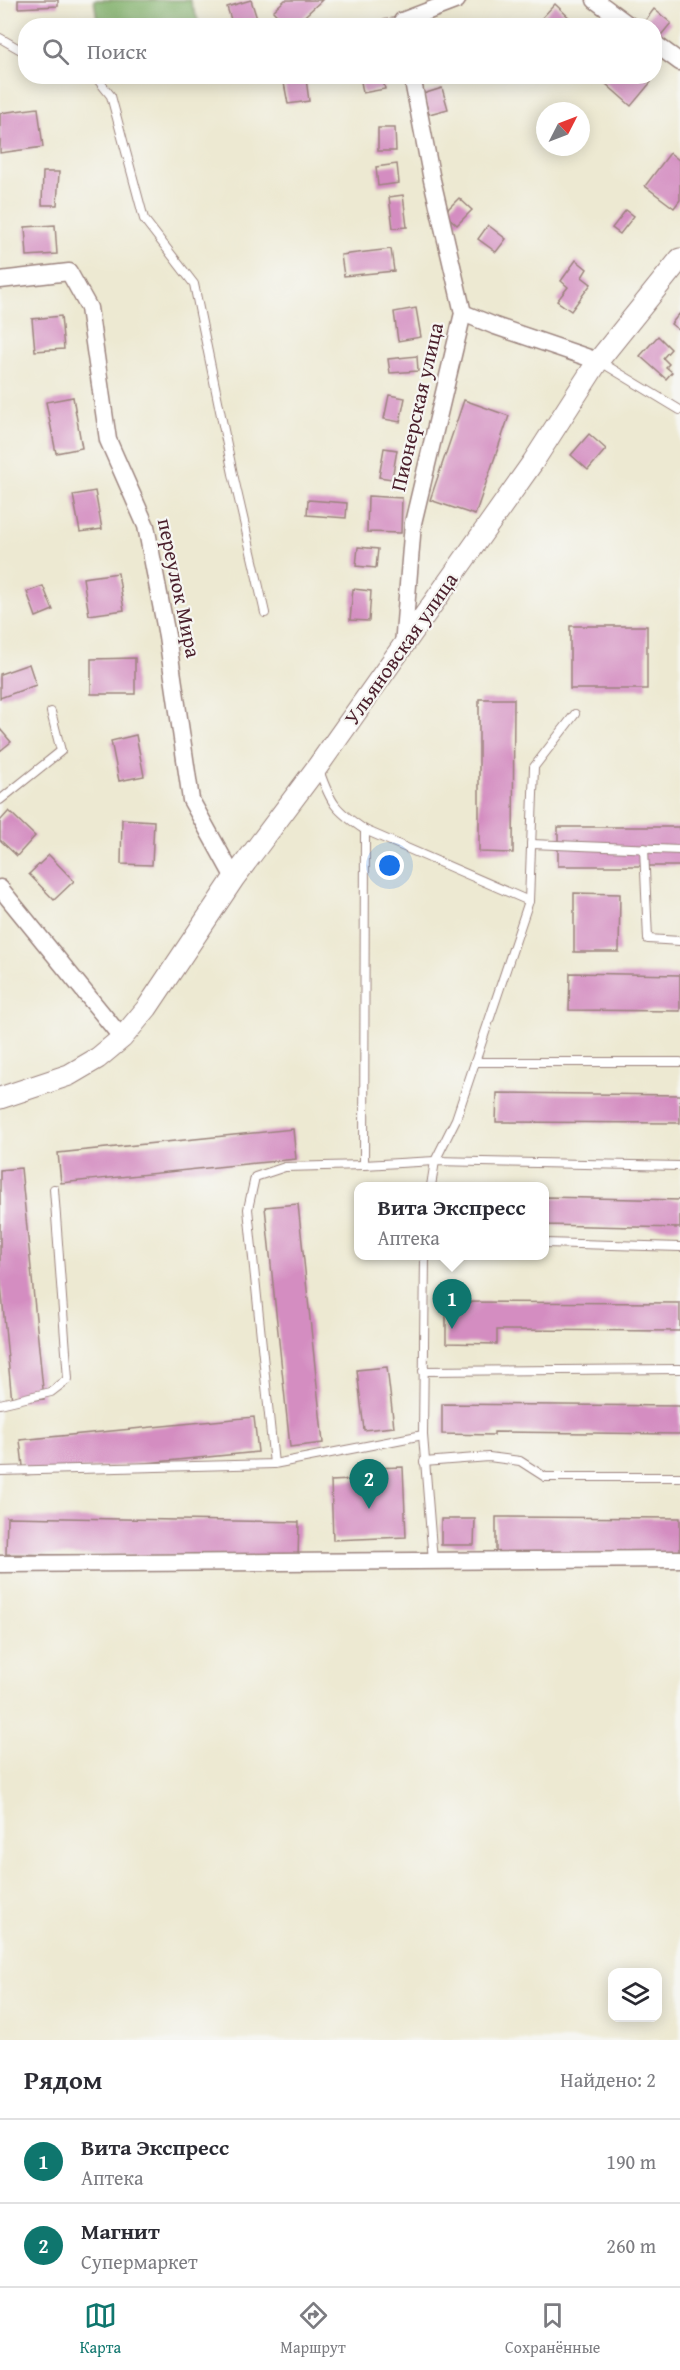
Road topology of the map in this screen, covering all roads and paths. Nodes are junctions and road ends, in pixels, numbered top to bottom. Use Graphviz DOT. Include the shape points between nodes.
graph roads {
  1 [pos="457,0"];
  2 [pos="595,0"];
  3 [pos="414,18"];
  4 [pos="619,18"];
  5 [pos="0,38"];
  6 [pos="18,48"];
  7 [pos="662,49"];
  8 [pos="680,62"];
  9 [pos="101,84"];
  10 [pos="414,84"];
  11 [pos="680,259"];
  12 [pos="0,280"];
  13 [pos="463,313"];
  14 [pos="598,361"];
  15 [pos="680,410"];
  16 [pos="265,613"];
  17 [pos="403,646"];
  18 [pos="51,712"];
  19 [pos="574,714"];
  20 [pos="318,766"];
  21 [pos="0,800"];
  22 [pos="365,830"];
  23 [pos="531,844"];
  24 [pos="644,848"];
  25 [pos="680,850"];
  26 [pos="234,878"];
  27 [pos="0,888"];
  28 [pos="529,901"];
  29 [pos="680,941"];
  30 [pos="122,1038"];
  31 [pos="475,1062"];
  32 [pos="680,1062"];
  33 [pos="0,1098"];
  34 [pos="435,1161"];
  35 [pos="364,1165"];
  36 [pos="680,1166"];
  37 [pos="431,1182"];
  38 [pos="54,1189"];
  39 [pos="549,1243"];
  40 [pos="680,1247"];
  41 [pos="425,1260"];
  42 [pos="680,1369"];
  43 [pos="423,1371"];
  44 [pos="0,1404"];
  45 [pos="423,1435"];
  46 [pos="424,1462"];
  47 [pos="274,1464"];
  48 [pos="0,1471"];
  49 [pos="680,1477"];
  50 [pos="680,1559"];
  51 [pos="433,1561"];
  52 [pos="0,1564"];
  1 -- 3 [label="street"];
  2 -- 4 [label="street"];
  5 -- 6 [label="lane"];
  7 -- 8 [label="street"];
  9 -- 16 [label="lane" via="111,96 144,219 194,284"];
  10 -- 13 [label="street, Пионерская улица"];
  11 -- 14 [label="street, Ульяновская улица"];
  12 -- 26 [label="street, переулок Мира" via="69,272 89,308 108,440 146,526 168,636 191,800"];
  13 -- 14 [label="street"];
  13 -- 17 [label="street, Пионерская улица" via="413,523"];
  14 -- 15 [label="lane"];
  14 -- 17 [label="street, Ульяновская улица" via="533,462"];
  17 -- 20 [label="street, Ульяновская улица"];
  18 -- 21 [label="lane" via="61,751"];
  19 -- 23 [label="lane" via="534,767"];
  20 -- 22 [label="lane" via="328,795 342,814"];
  20 -- 26 [label="street, Ульяновская улица"];
  22 -- 28 [label="lane"];
  22 -- 35 [label="lane"];
  23 -- 24 [label="lane"];
  23 -- 28 [label="lane"];
  24 -- 25 [label="lane"];
  24 -- 29 [label="lane" via="648,939"];
  26 -- 30 [label="street, Ульяновская улица" via="147,1008"];
  27 -- 30 [label="street"];
  28 -- 31 [label="lane"];
  30 -- 33 [label="street, Ульяновская улица" via="69,1076"];
  31 -- 32 [label="lane"];
  31 -- 34 [label="lane" via="456,1119"];
  34 -- 35 [label="lane"];
  34 -- 36 [label="lane"];
  34 -- 37 [label="lane"];
  35 -- 47 [label="lane" via="285,1167 255,1177 248,1209"];
  38 -- 44 [label="lane" via="68,1379 51,1392"];
  39 -- 40 [label="lane"];
  41 -- 43 [label="lane"];
  42 -- 43 [label="lane"];
  43 -- 45 [label="lane"];
  45 -- 46 [label="lane"];
  45 -- 47 [label="lane"];
  46 -- 49 [label="lane" via="489,1457 519,1461 545,1477"];
  46 -- 51 [label="lane"];
  47 -- 48 [label="lane"];
  50 -- 51 [label="street"];
  51 -- 52 [label="street"];
}
